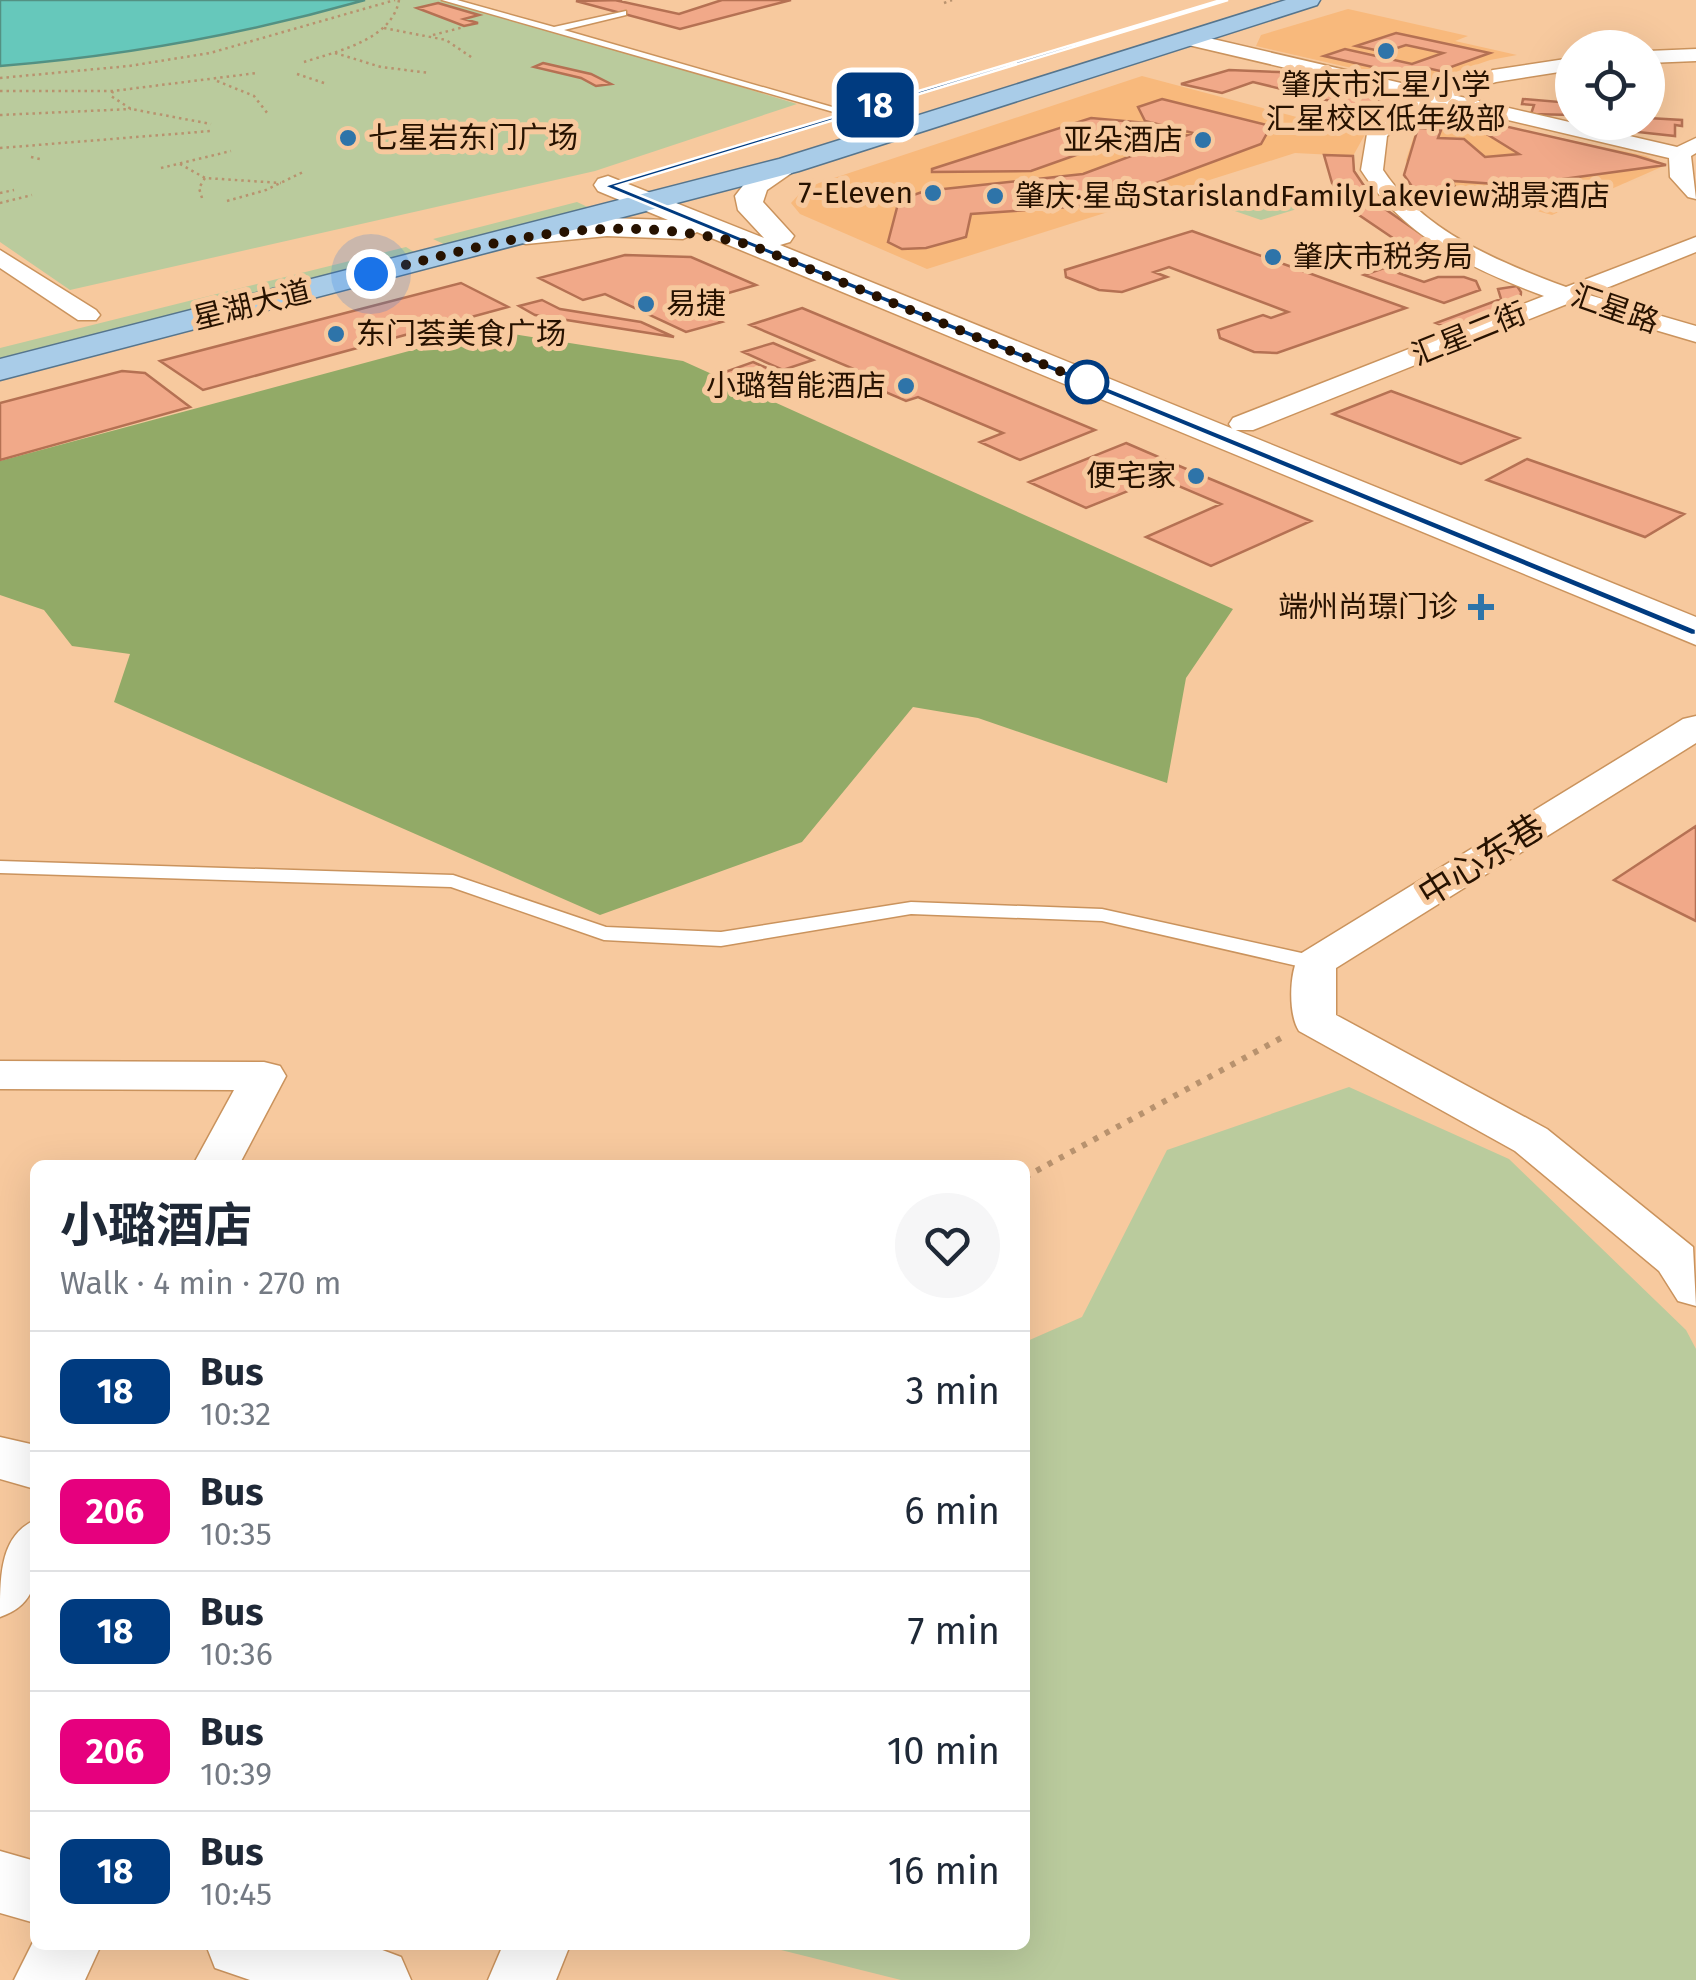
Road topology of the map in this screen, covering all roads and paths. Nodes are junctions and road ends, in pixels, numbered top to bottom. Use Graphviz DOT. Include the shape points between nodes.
graph roads {
  1 [pos="397,0"];
  2 [pos="447,0"];
  3 [pos="952,0"];
  4 [pos="1310,0"];
  5 [pos="944,2"];
  6 [pos="623,13"];
  7 [pos="384,28"];
  8 [pos="553,30"];
  9 [pos="1187,39"];
  10 [pos="334,52"];
  11 [pos="1696,55"];
  12 [pos="1665,56"];
  13 [pos="474,59"];
  14 [pos="304,62"];
  15 [pos="1555,66"];
  16 [pos="430,72"];
  17 [pos="258,73"];
  18 [pos="298,74"];
  19 [pos="0,78"];
  20 [pos="215,80"];
  21 [pos="327,84"];
  22 [pos="941,85"];
  23 [pos="0,91"];
  24 [pos="113,91"];
  25 [pos="1426,97"];
  26 [pos="992,101"];
  27 [pos="130,109"];
  28 [pos="858,110"];
  29 [pos="268,114"];
  30 [pos="0,116"];
  31 [pos="795,129"];
  32 [pos="0,148"];
  33 [pos="1688,149"];
  34 [pos="231,151"];
  35 [pos="31,157"];
  36 [pos="40,159"];
  37 [pos="180,164"];
  38 [pos="789,164"];
  39 [pos="161,168"];
  40 [pos="303,172"];
  41 [pos="205,178"];
  42 [pos="280,183"];
  43 [pos="14,190"];
  44 [pos="663,190"];
  45 [pos="1696,192"];
  46 [pos="0,193"];
  47 [pos="32,195"];
  48 [pos="202,198"];
  49 [pos="227,201"];
  50 [pos="0,202"];
  51 [pos="526,235"];
  52 [pos="403,238"];
  53 [pos="765,241"];
  54 [pos="1696,244"];
  55 [pos="0,257"];
  56 [pos="434,258"];
  57 [pos="1569,294"];
  58 [pos="87,315"];
  59 [pos="35,328"];
  60 [pos="1696,334"];
  61 [pos="1043,354"];
  62 [pos="0,370"];
  63 [pos="1243,424"];
  64 [pos="1696,607"];
  65 [pos="1696,632"];
  66 [pos="1696,727"];
  67 [pos="0,867"];
  68 [pos="1315,963"];
  69 [pos="1314,1021"];
  70 [pos="0,1075"];
  71 [pos="219,1160"];
  72 [pos="1030,1174"];
  73 [pos="1696,1288"];
  74 [pos="0,1458"];
  75 [pos="30,1466"];
  76 [pos="30,1550"];
  77 [pos="0,1594"];
  78 [pos="0,1882"];
  79 [pos="30,1891"];
  80 [pos="65,1950"];
  81 [pos="259,1950"];
  82 [pos="534,1950"];
  83 [pos="48,1980"];
  84 [pos="377,1980"];
  85 [pos="522,1980"];
  1 -- 7 [label="path" via="395,18"];
  1 -- 19 [label="path" via="210,53"];
  2 -- 8 [label="lane"];
  3 -- 5 [label="path"];
  4 -- 9 [label="main road, 星湖大道"];
  6 -- 8 [label="lane"];
  7 -- 10 [label="path"];
  7 -- 13 [label="path" via="446,40"];
  8 -- 28 [label="lane"];
  9 -- 25 [label="street"];
  9 -- 26 [label="main road, 星湖大道"];
  10 -- 14 [label="path"];
  10 -- 16 [label="path" via="381,67"];
  11 -- 12 [label="street"];
  15 -- 25 [label="street"];
  17 -- 20 [label="path"];
  18 -- 21 [label="path"];
  20 -- 24 [label="path"];
  20 -- 29 [label="path" via="263,102"];
  22 -- 26 [label="main road"];
  23 -- 24 [label="path"];
  24 -- 27 [label="path"];
  25 -- 33 [label="street"];
  25 -- 57 [label="street, 汇星路" via="1376,134 1372,170 1392,200 1472,256"];
  26 -- 38 [label="main road, 星湖大道"];
  27 -- 30 [label="path"];
  27 -- 32 [label="path" via="211,128"];
  28 -- 31 [label="main road"];
  33 -- 45 [label="street" via="1681,177"];
  34 -- 37 [label="path"];
  35 -- 36 [label="path"];
  37 -- 39 [label="path"];
  37 -- 41 [label="path"];
  38 -- 44 [label="main road, 星湖大道"];
  38 -- 53 [label="main road" via="748,195"];
  40 -- 42 [label="path"];
  41 -- 42 [label="path"];
  41 -- 48 [label="path"];
  42 -- 49 [label="path"];
  43 -- 46 [label="path"];
  44 -- 51 [label="main road, 星湖大道"];
  44 -- 52 [label="main road, 星湖大道" via="620,182"];
  44 -- 53 [label="main road"];
  47 -- 50 [label="path"];
  51 -- 53 [label="main road" via="639,226"];
  51 -- 56 [label="main road, 星湖大道"];
  52 -- 56 [label="main road"];
  52 -- 58 [label="main road, 星湖大道"];
  53 -- 61 [label="main road"];
  54 -- 57 [label="street, 汇星二街"];
  55 -- 58 [label="street"];
  56 -- 62 [label="main road, 星湖大道"];
  57 -- 60 [label="street, 汇星路"];
  57 -- 63 [label="street, 汇星二街"];
  58 -- 59 [label="main road, 星湖大道"];
  61 -- 63 [label="main road"];
  61 -- 65 [label="main road"];
  63 -- 64 [label="main road"];
  66 -- 68 [label="street, 中心东巷"];
  67 -- 68 [label="lane" via="453,882 604,933 721,939 911,908 1102,914"];
  68 -- 69 [label="street"];
  69 -- 72 [label="path"];
  69 -- 73 [label="street" via="1531,1140 1676,1259"];
  70 -- 71 [label="street" via="264,1076"];
  74 -- 75 [label="street"];
  76 -- 77 [label="street"];
  78 -- 79 [label="street"];
  80 -- 83 [label="street"];
  81 -- 84 [label="street"];
  82 -- 85 [label="street"];
}
